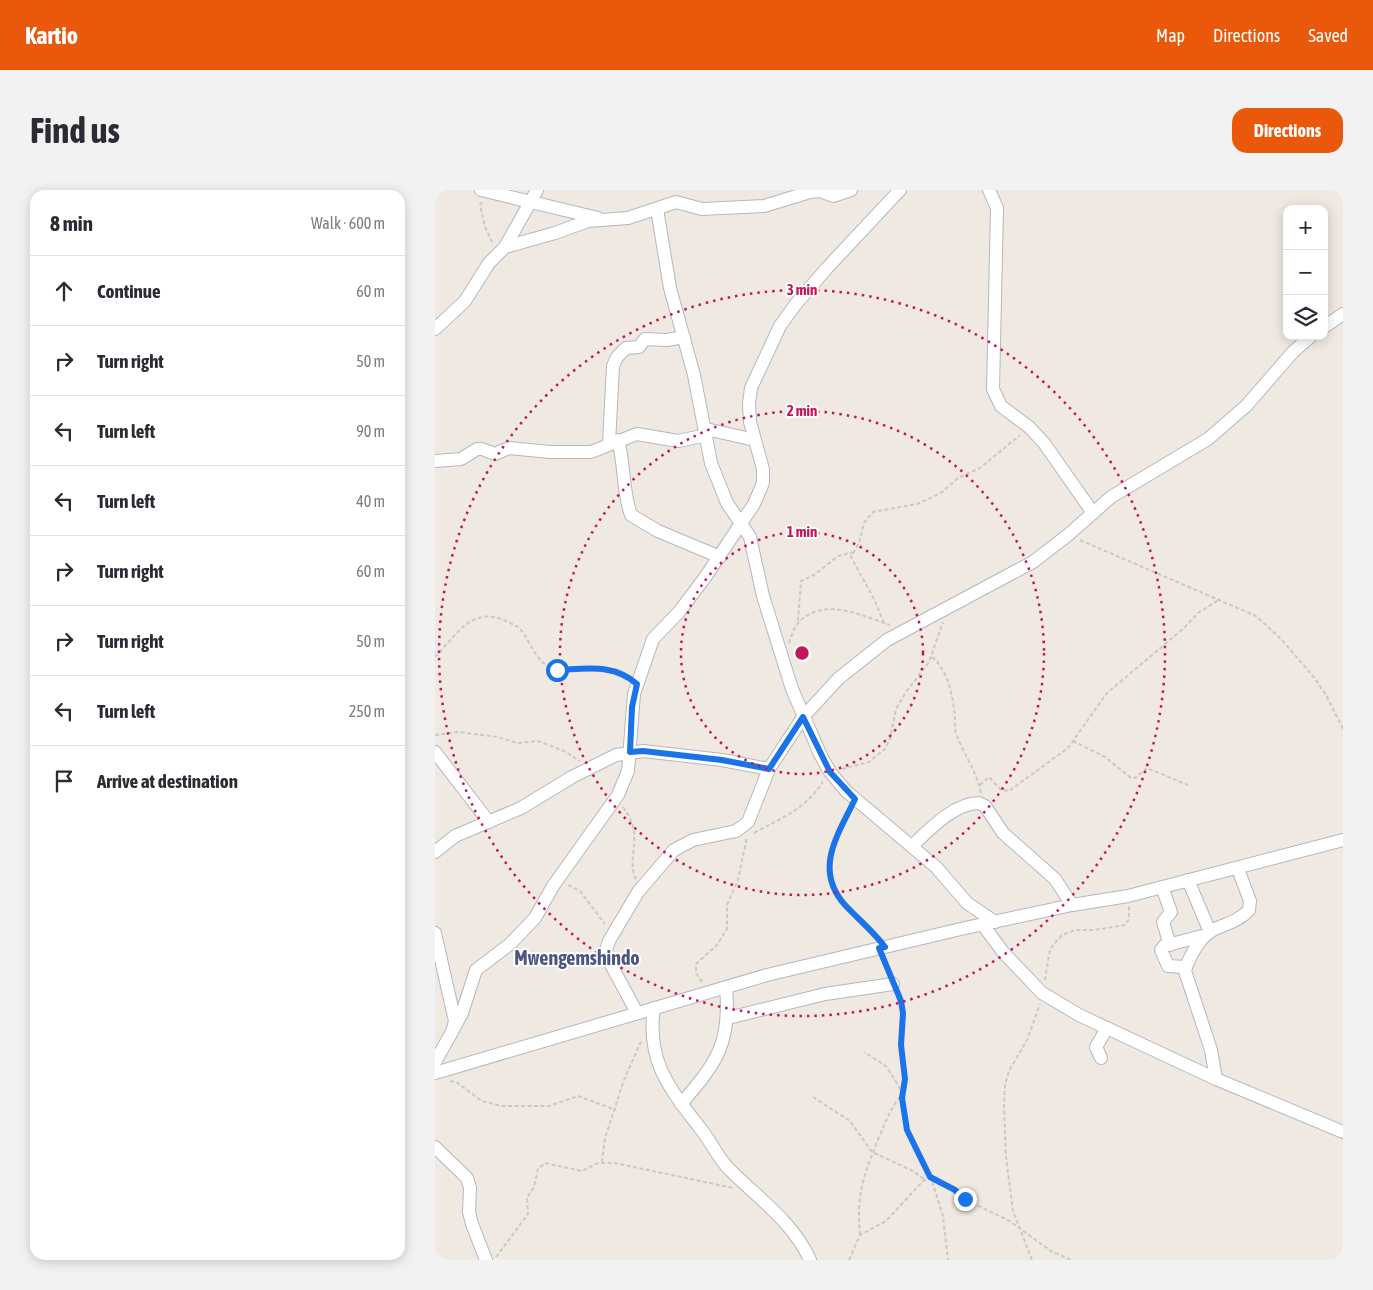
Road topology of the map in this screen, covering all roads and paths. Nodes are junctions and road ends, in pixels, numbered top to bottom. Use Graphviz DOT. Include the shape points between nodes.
graph roads {
  1 [pos="537,190"];
  2 [pos="851,190"];
  3 [pos="899,190"];
  4 [pos="989,190"];
  5 [pos="485,191"];
  6 [pos="529,202"];
  7 [pos="657,209"];
  8 [pos="605,219"];
  9 [pos="505,247"];
  10 [pos="493,257"];
  11 [pos="1343,314"];
  12 [pos="1328,324"];
  13 [pos="435,329"];
  14 [pos="684,337"];
  15 [pos="1306,340"];
  16 [pos="1029,427"];
  17 [pos="706,432"];
  18 [pos="755,440"];
  19 [pos="614,441"];
  20 [pos="435,461"];
  21 [pos="1093,513"];
  22 [pos="742,523"];
  23 [pos="1069,535"];
  24 [pos="854,552"];
  25 [pos="720,557"];
  26 [pos="1220,599"];
  27 [pos="952,605"];
  28 [pos="884,623"];
  29 [pos="798,624"];
  30 [pos="904,630"];
  31 [pos="788,645"];
  32 [pos="932,656"];
  33 [pos="435,657"];
  34 [pos="637,684"];
  35 [pos="803,717"];
  36 [pos="1343,729"];
  37 [pos="435,735"];
  38 [pos="1073,741"];
  39 [pos="435,752"];
  40 [pos="630,752"];
  41 [pos="588,768"];
  42 [pos="769,769"];
  43 [pos="830,772"];
  44 [pos="980,785"];
  45 [pos="1188,785"];
  46 [pos="855,799"];
  47 [pos="616,800"];
  48 [pos="985,806"];
  49 [pos="489,822"];
  50 [pos="1343,840"];
  51 [pos="912,846"];
  52 [pos="435,852"];
  53 [pos="1238,869"];
  54 [pos="1188,880"];
  55 [pos="553,886"];
  56 [pos="643,886"];
  57 [pos="1162,887"];
  58 [pos="1128,896"];
  59 [pos="1072,905"];
  60 [pos="989,923"];
  61 [pos="435,933"];
  62 [pos="1208,933"];
  63 [pos="613,934"];
  64 [pos="1170,945"];
  65 [pos="882,948"];
  66 [pos="1185,967"];
  67 [pos="893,984"];
  68 [pos="726,988"];
  69 [pos="710,992"];
  70 [pos="1042,993"];
  71 [pos="654,1008"];
  72 [pos="637,1013"];
  73 [pos="728,1018"];
  74 [pos="651,1024"];
  75 [pos="453,1028"];
  76 [pos="1107,1028"];
  77 [pos="864,1052"];
  78 [pos="1101,1058"];
  79 [pos="435,1062"];
  80 [pos="440,1077"];
  81 [pos="1216,1079"];
  82 [pos="903,1093"];
  83 [pos="813,1097"];
  84 [pos="681,1104"];
  85 [pos="616,1110"];
  86 [pos="1343,1132"];
  87 [pos="435,1147"];
  88 [pos="872,1152"];
  89 [pos="602,1162"];
  90 [pos="930,1177"];
  91 [pos="925,1180"];
  92 [pos="733,1188"];
  93 [pos="1018,1226"];
  94 [pos="861,1235"];
  95 [pos="486,1260"];
  96 [pos="494,1260"];
  97 [pos="810,1260"];
  98 [pos="849,1260"];
  99 [pos="948,1260"];
  100 [pos="1032,1260"];
  101 [pos="1071,1260"];
  1 -- 6 [label="street"];
  2 -- 7 [label="street" via="833,196 820,191 810,192 764,206 702,210 676,202"];
  3 -- 18 [label="street" via="827,268 780,326 751,388 749,422"];
  4 -- 16 [label="street" via="997,208 993,389 1001,406"];
  5 -- 6 [label="street"];
  5 -- 10 [label="path" via="480,205 485,227 492,239"];
  6 -- 8 [label="street"];
  6 -- 9 [label="street"];
  7 -- 8 [label="street" via="628,218"];
  7 -- 14 [label="street" via="670,288"];
  8 -- 9 [label="street" via="587,221"];
  9 -- 10 [label="street"];
  10 -- 13 [label="street" via="465,301"];
  11 -- 12 [label="street"];
  14 -- 17 [label="street"];
  14 -- 19 [label="street" via="645,339 639,347 625,348 617,357 613,366"];
  15 -- 21 [label="street" via="1229,422 1186,454 1117,493"];
  16 -- 21 [label="street" via="1051,452"];
  16 -- 24 [label="path" via="981,468 958,478 941,494 917,504 873,512 864,523"];
  17 -- 18 [label="street"];
  17 -- 19 [label="street" via="678,441 643,433"];
  17 -- 22 [label="street" via="716,478 727,503"];
  18 -- 22 [label="street" via="763,469 763,483"];
  19 -- 20 [label="street" via="597,450 581,452 509,448 495,454 482,448 461,459"];
  19 -- 25 [label="street" via="624,469 624,488 631,515 658,532"];
  21 -- 23 [label="street"];
  22 -- 25 [label="street"];
  22 -- 35 [label="street" via="750,537 769,619"];
  23 -- 26 [label="path"];
  23 -- 27 [label="street" via="1020,570"];
  24 -- 28 [label="path" via="852,560"];
  24 -- 29 [label="path" via="838,556 801,581"];
  25 -- 34 [label="street" via="683,607 653,639"];
  26 -- 36 [label="path" via="1256,616 1281,639 1327,695"];
  26 -- 38 [label="path" via="1198,613 1107,693"];
  27 -- 30 [label="street"];
  27 -- 32 [label="path" via="945,615"];
  28 -- 29 [label="path" via="833,608 808,615"];
  28 -- 30 [label="path"];
  29 -- 31 [label="path"];
  30 -- 35 [label="street" via="839,678"];
  32 -- 43 [label="path" via="900,700 885,749 869,762"];
  32 -- 44 [label="path" via="947,679 956,735"];
  33 -- 34 [label="path" via="458,630 489,615 517,626 538,657 551,668 609,670 628,676"];
  34 -- 40 [label="street" via="632,707"];
  35 -- 42 [label="street"];
  35 -- 43 [label="street"];
  37 -- 41 [label="path" via="458,732 517,743 530,740 545,742 565,750"];
  38 -- 44 [label="path" via="1063,753 1009,791 1001,790 989,777"];
  38 -- 45 [label="path" via="1105,757 1131,778 1147,768"];
  39 -- 49 [label="street"];
  40 -- 41 [label="street"];
  40 -- 42 [label="street" via="722,760"];
  40 -- 47 [label="street" via="628,771"];
  41 -- 49 [label="street" via="521,808"];
  42 -- 56 [label="street" via="748,822 725,835 693,840 680,846"];
  43 -- 46 [label="street"];
  43 -- 69 [label="path" via="813,796 797,810 748,836 738,880 727,905 727,929 717,945 696,964 697,973"];
  44 -- 48 [label="path"];
  46 -- 51 [label="street"];
  46 -- 65 [label="path" via="836,835 829,870 836,893"];
  47 -- 55 [label="street"];
  47 -- 56 [label="path" via="634,826 633,870"];
  48 -- 51 [label="street" via="973,803 960,809"];
  48 -- 59 [label="street" via="1003,833 1047,871"];
  49 -- 52 [label="street" via="455,836"];
  50 -- 53 [label="street"];
  51 -- 60 [label="street"];
  53 -- 54 [label="street"];
  53 -- 62 [label="street" via="1250,900 1249,910 1233,922"];
  54 -- 57 [label="street"];
  54 -- 62 [label="street"];
  55 -- 63 [label="path" via="565,884 580,892"];
  55 -- 75 [label="street" via="527,927 511,944 476,970 462,1013"];
  56 -- 63 [label="street"];
  57 -- 58 [label="street"];
  57 -- 64 [label="street" via="1171,912 1163,922"];
  58 -- 59 [label="street"];
  58 -- 70 [label="path" via="1129,919 1125,925 1071,931 1056,940 1050,949"];
  59 -- 60 [label="street"];
  60 -- 65 [label="street"];
  60 -- 70 [label="street" via="1003,952"];
  61 -- 75 [label="street" via="455,1011"];
  62 -- 64 [label="street"];
  62 -- 66 [label="street"];
  63 -- 72 [label="street" via="607,950 608,959"];
  64 -- 66 [label="street" via="1161,950 1167,964"];
  65 -- 67 [label="path"];
  65 -- 68 [label="street"];
  66 -- 81 [label="street" via="1211,1050"];
  67 -- 73 [label="street" via="825,994"];
  67 -- 82 [label="path" via="903,1013"];
  68 -- 69 [label="street"];
  68 -- 73 [label="street"];
  69 -- 71 [label="street"];
  70 -- 76 [label="street"];
  70 -- 93 [label="path" via="1034,1022 1005,1085 1006,1157"];
  71 -- 72 [label="street"];
  71 -- 74 [label="street"];
  72 -- 80 [label="street"];
  73 -- 84 [label="street" via="718,1057"];
  74 -- 84 [label="street" via="658,1066"];
  74 -- 85 [label="path" via="629,1066"];
  75 -- 79 [label="street"];
  76 -- 78 [label="street" via="1096,1047"];
  76 -- 81 [label="street"];
  77 -- 82 [label="path" via="886,1066"];
  80 -- 85 [label="path" via="456,1082 482,1101 501,1106 549,1106 578,1096"];
  81 -- 86 [label="street"];
  82 -- 88 [label="path" via="889,1112"];
  82 -- 90 [label="path" via="907,1130"];
  83 -- 88 [label="path" via="850,1121"];
  84 -- 97 [label="street" via="721,1160 778,1214"];
  85 -- 89 [label="path" via="605,1138"];
  87 -- 95 [label="street" via="467,1178 469,1212"];
  88 -- 91 [label="path"];
  88 -- 94 [label="path" via="862,1182 858,1215"];
  89 -- 92 [label="path"];
  89 -- 96 [label="path" via="582,1171 551,1163 541,1164 535,1187 527,1198 528,1214"];
  90 -- 91 [label="path"];
  90 -- 93 [label="path"];
  90 -- 99 [label="path" via="943,1216"];
  91 -- 94 [label="path" via="886,1221"];
  93 -- 100 [label="path"];
  93 -- 101 [label="path" via="1051,1251"];
  94 -- 98 [label="path"];
}
